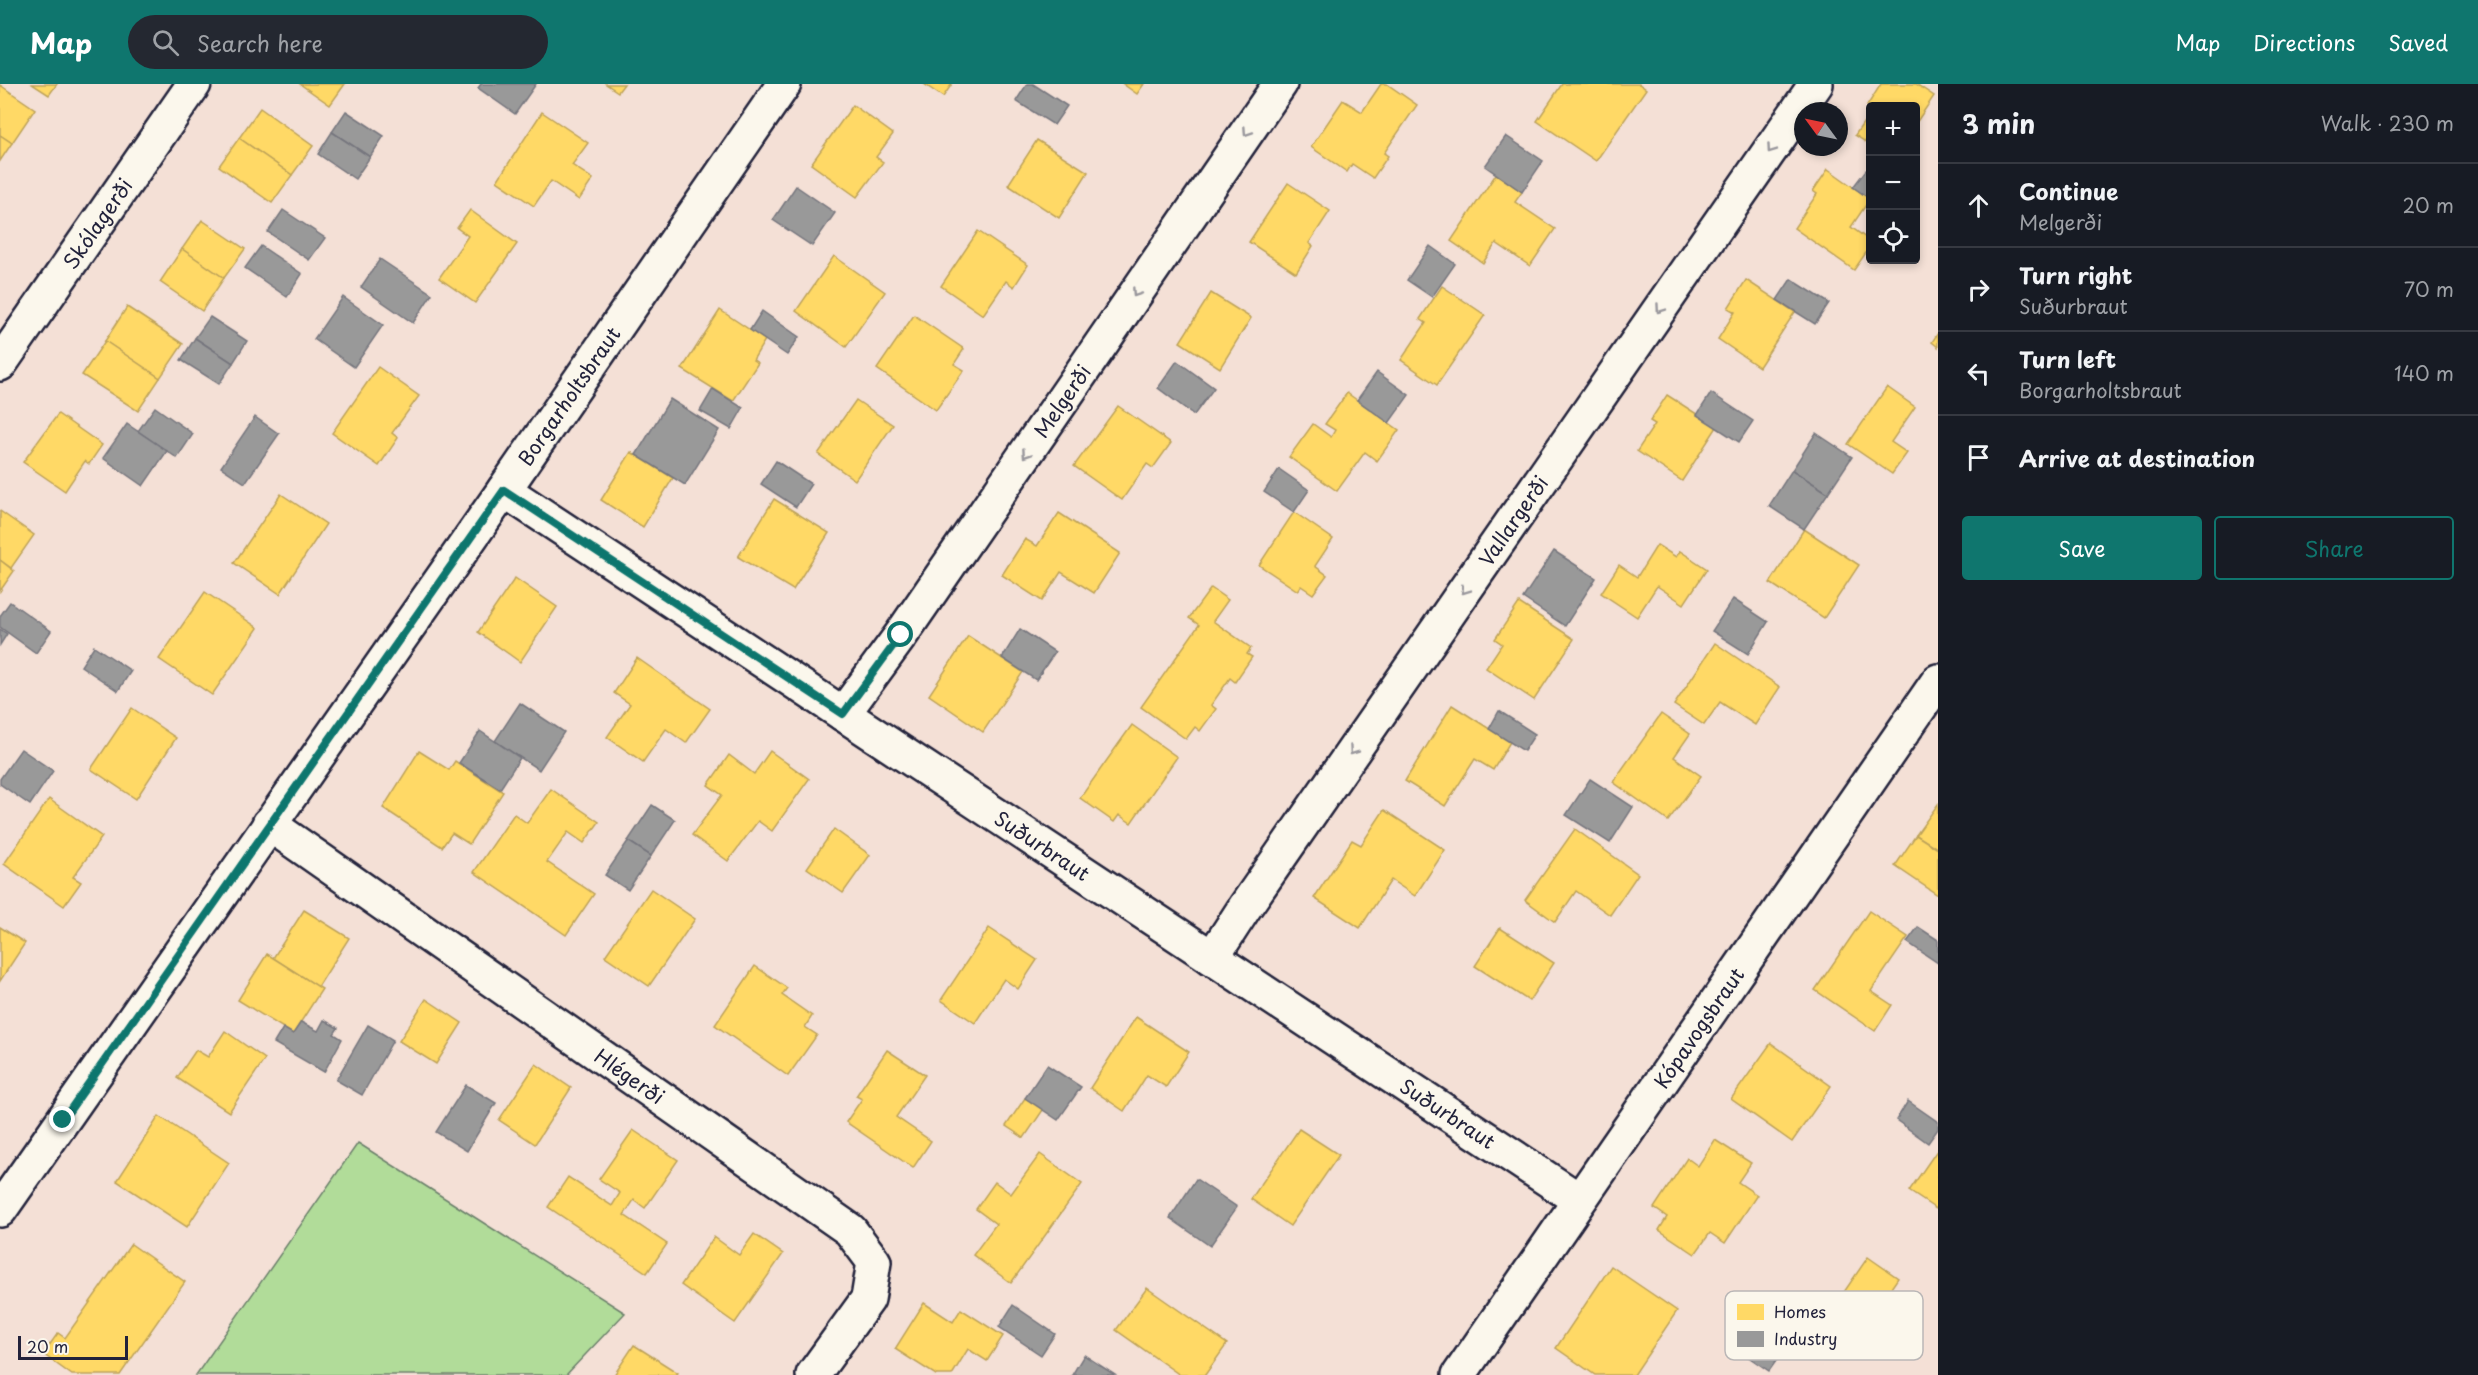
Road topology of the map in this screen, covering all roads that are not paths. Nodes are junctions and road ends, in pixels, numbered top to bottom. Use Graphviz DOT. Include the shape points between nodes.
graph roads {
  1 [pos="195,84"];
  2 [pos="784,84"];
  3 [pos="1280,84"];
  4 [pos="1816,84"];
  5 [pos="0,363"];
  6 [pos="504,490"];
  7 [pos="1938,681"];
  8 [pos="843,714"];
  9 [pos="269,824"];
  10 [pos="1212,958"];
  11 [pos="1579,1200"];
  12 [pos="0,1210"];
  13 [pos="813,1375"];
  14 [pos="1459,1375"];
  1 -- 5 [label="street, Skólagerði"];
  2 -- 6 [label="street, Borgarholtsbraut"];
  3 -- 8 [label="street, Melgerði, one-way"];
  4 -- 10 [label="street, Vallargerði, one-way"];
  6 -- 8 [label="street, Suðurbraut"];
  6 -- 9 [label="street, Borgarholtsbraut"];
  7 -- 11 [label="street, Kópavogsbraut"];
  8 -- 10 [label="street, Suðurbraut"];
  9 -- 12 [label="street, Borgarholtsbraut"];
  9 -- 13 [label="street, Hlégerði" via="850,1230 874,1262 868,1299"];
  10 -- 11 [label="street, Suðurbraut"];
  11 -- 14 [label="street, Kópavogsbraut"];
}
